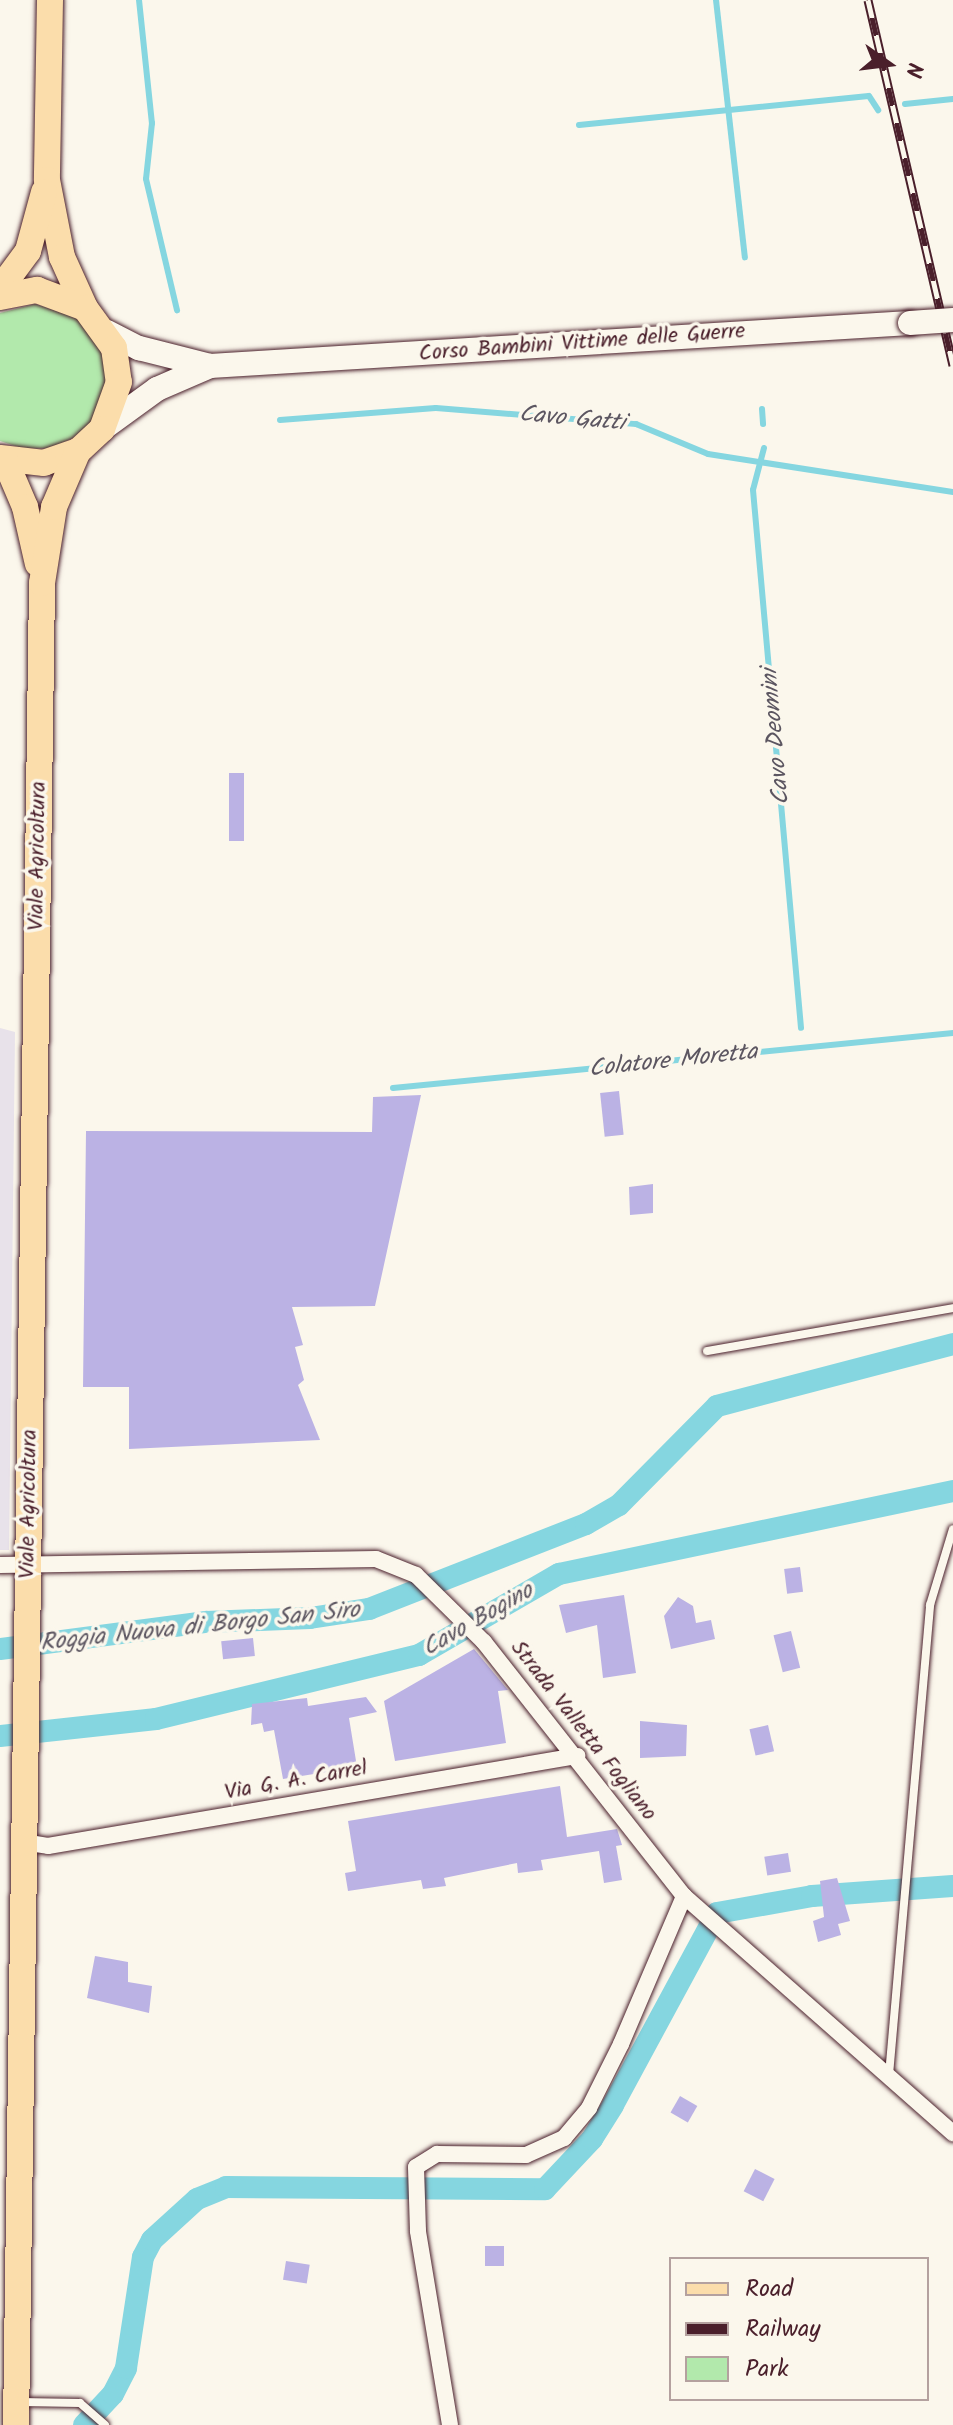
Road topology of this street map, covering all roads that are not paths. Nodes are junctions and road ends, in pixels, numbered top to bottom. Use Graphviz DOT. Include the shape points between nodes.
graph roads {
  1 [pos="50,0"];
  2 [pos="47,180"];
  3 [pos="0,289"];
  4 [pos="0,297"];
  5 [pos="85,308"];
  6 [pos="953,320"];
  7 [pos="107,332"];
  8 [pos="210,366"];
  9 [pos="102,429"];
  10 [pos="78,451"];
  11 [pos="3,459"];
  12 [pos="42,583"];
  13 [pos="953,1308"];
  14 [pos="707,1351"];
  15 [pos="953,1529"];
  16 [pos="0,1565"];
  17 [pos="28,1565"];
  18 [pos="577,1756"];
  19 [pos="23,1842"];
  20 [pos="684,1896"];
  21 [pos="888,2079"];
  22 [pos="953,2133"];
  23 [pos="9,2332"];
  24 [pos="16,2414"];
  25 [pos="104,2423"];
  26 [pos="450,2425"];
  1 -- 2 [label="main road, Viale Agricoltura"];
  2 -- 3 [label="main road, Viale Agricoltura" via="28,251"];
  2 -- 5 [label="main road, Viale Agricoltura" via="62,257"];
  4 -- 5 [label="main road, Viale Agricoltura" via="37,290"];
  5 -- 7 [label="main road, Viale Agricoltura"];
  6 -- 8 [label="main road, Corso Bambini Vittime delle Guerre, bridge"];
  7 -- 8 [label="main road, Corso Bambini Vittime delle Guerre" via="139,348"];
  7 -- 9 [label="main road, Viale Agricoltura" via="119,382"];
  8 -- 9 [label="main road, Corso Bambini Vittime delle Guerre" via="157,389"];
  9 -- 10 [label="main road, Viale Agricoltura"];
  10 -- 11 [label="main road, Viale Agricoltura" via="44,463"];
  10 -- 12 [label="main road, Viale Agricoltura" via="54,507"];
  11 -- 12 [label="main road, Viale Agricoltura" via="25,507"];
  12 -- 17 [label="main road, Viale Agricoltura"];
  13 -- 14 [label="lane"];
  15 -- 21 [label="lane" via="930,1605"];
  16 -- 17 [label="street, Strada Valletta Fogliano"];
  17 -- 18 [label="street, Strada Valletta Fogliano" via="376,1559 421,1578 441,1597"];
  17 -- 19 [label="main road, Viale Agricoltura"];
  18 -- 19 [label="street, Via G. A. Carrel" via="48,1846"];
  18 -- 20 [label="street, Strada Valletta Fogliano"];
  19 -- 23 [label="main road, Viale Agricoltura"];
  20 -- 21 [label="street, Strada Valletta Fogliano"];
  20 -- 26 [label="street" via="621,2044 589,2108 564,2138 526,2155 437,2154 416,2167 416,2198"];
  21 -- 22 [label="street, Strada Valletta Fogliano"];
  23 -- 24 [label="main road, Viale Agricoltura"];
  24 -- 25 [label="lane" via="56,2400 90,2408"];
}
